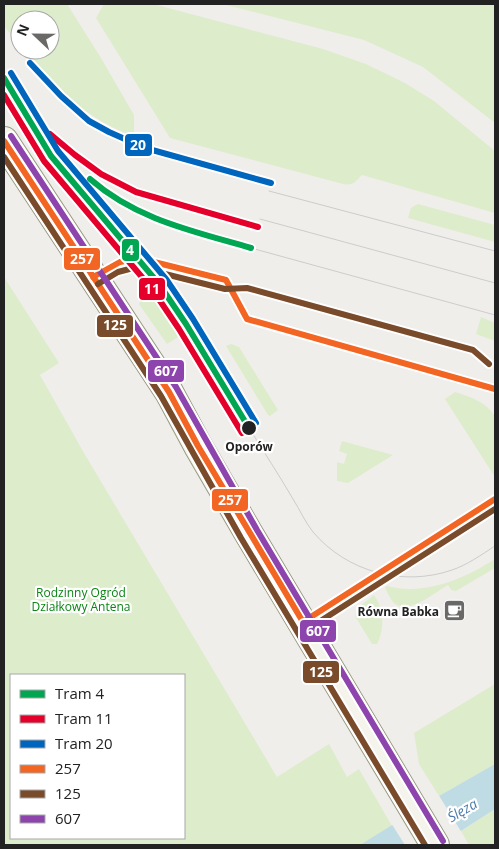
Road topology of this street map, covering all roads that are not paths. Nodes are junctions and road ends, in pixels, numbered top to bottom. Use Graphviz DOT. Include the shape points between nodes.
graph roads {
  1 [pos="4,141"];
  2 [pos="435,845"];
  1 -- 2 [label="main road" via="169,392 244,526"];
}
